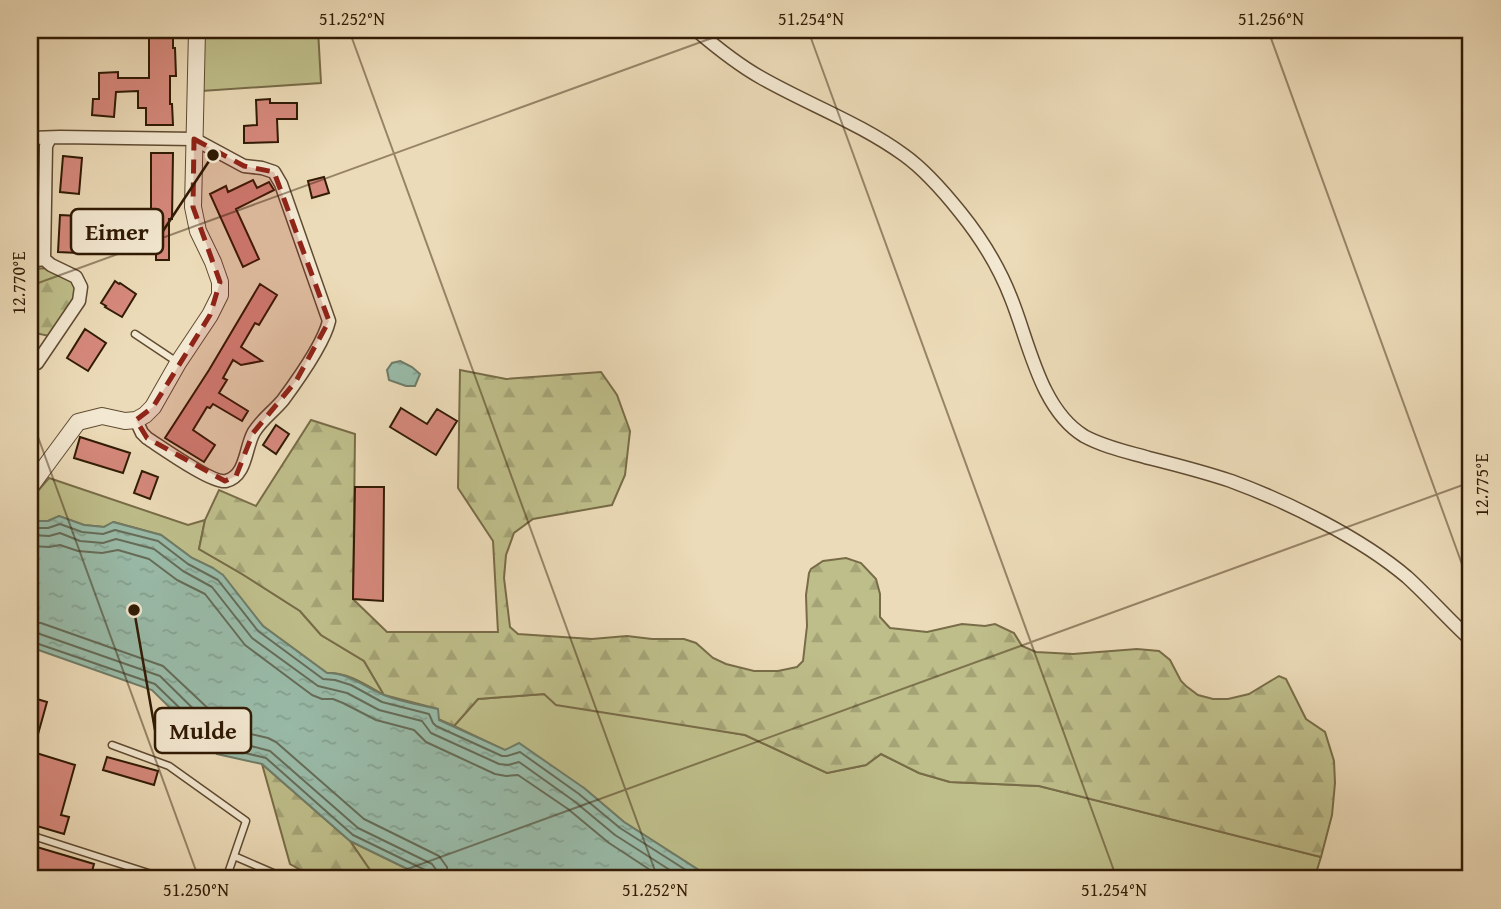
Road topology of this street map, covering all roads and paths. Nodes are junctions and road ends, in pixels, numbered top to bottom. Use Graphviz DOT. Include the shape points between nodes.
graph roads {
  1 [pos="197,30"];
  2 [pos="696,30"];
  3 [pos="30,138"];
  4 [pos="50,138"];
  5 [pos="194,139"];
  6 [pos="44,259"];
  7 [pos="30,261"];
  8 [pos="135,334"];
  9 [pos="30,363"];
  10 [pos="178,363"];
  11 [pos="136,420"];
  12 [pos="33,483"];
  13 [pos="1471,640"];
  14 [pos="112,746"];
  15 [pos="30,835"];
  16 [pos="233,856"];
  17 [pos="281,876"];
  18 [pos="167,879"];
  19 [pos="226,879"];
  1 -- 5 [label="street"];
  2 -- 13 [label="street" via="759,76 888,144 922,170 958,209 989,254 1012,298 1048,396 1083,435 1233,482 1311,516 1406,577"];
  3 -- 4 [label="street"];
  4 -- 5 [label="street"];
  4 -- 6 [label="street" via="46,146"];
  5 -- 10 [label="street" via="193,206 198,231 220,282 220,295"];
  5 -- 11 [label="street" via="244,166 274,172 323,301 327,331 281,402 253,433 242,466 230,480 212,478 147,438"];
  6 -- 7 [label="street"];
  6 -- 9 [label="street" via="76,277 79,301 37,363"];
  8 -- 10 [label="lane"];
  10 -- 11 [label="street" via="153,407"];
  11 -- 12 [label="street" via="102,416 78,422"];
  14 -- 16 [label="lane" via="169,766 246,821"];
  15 -- 18 [label="lane"];
  16 -- 17 [label="lane"];
  16 -- 19 [label="lane"];
}
